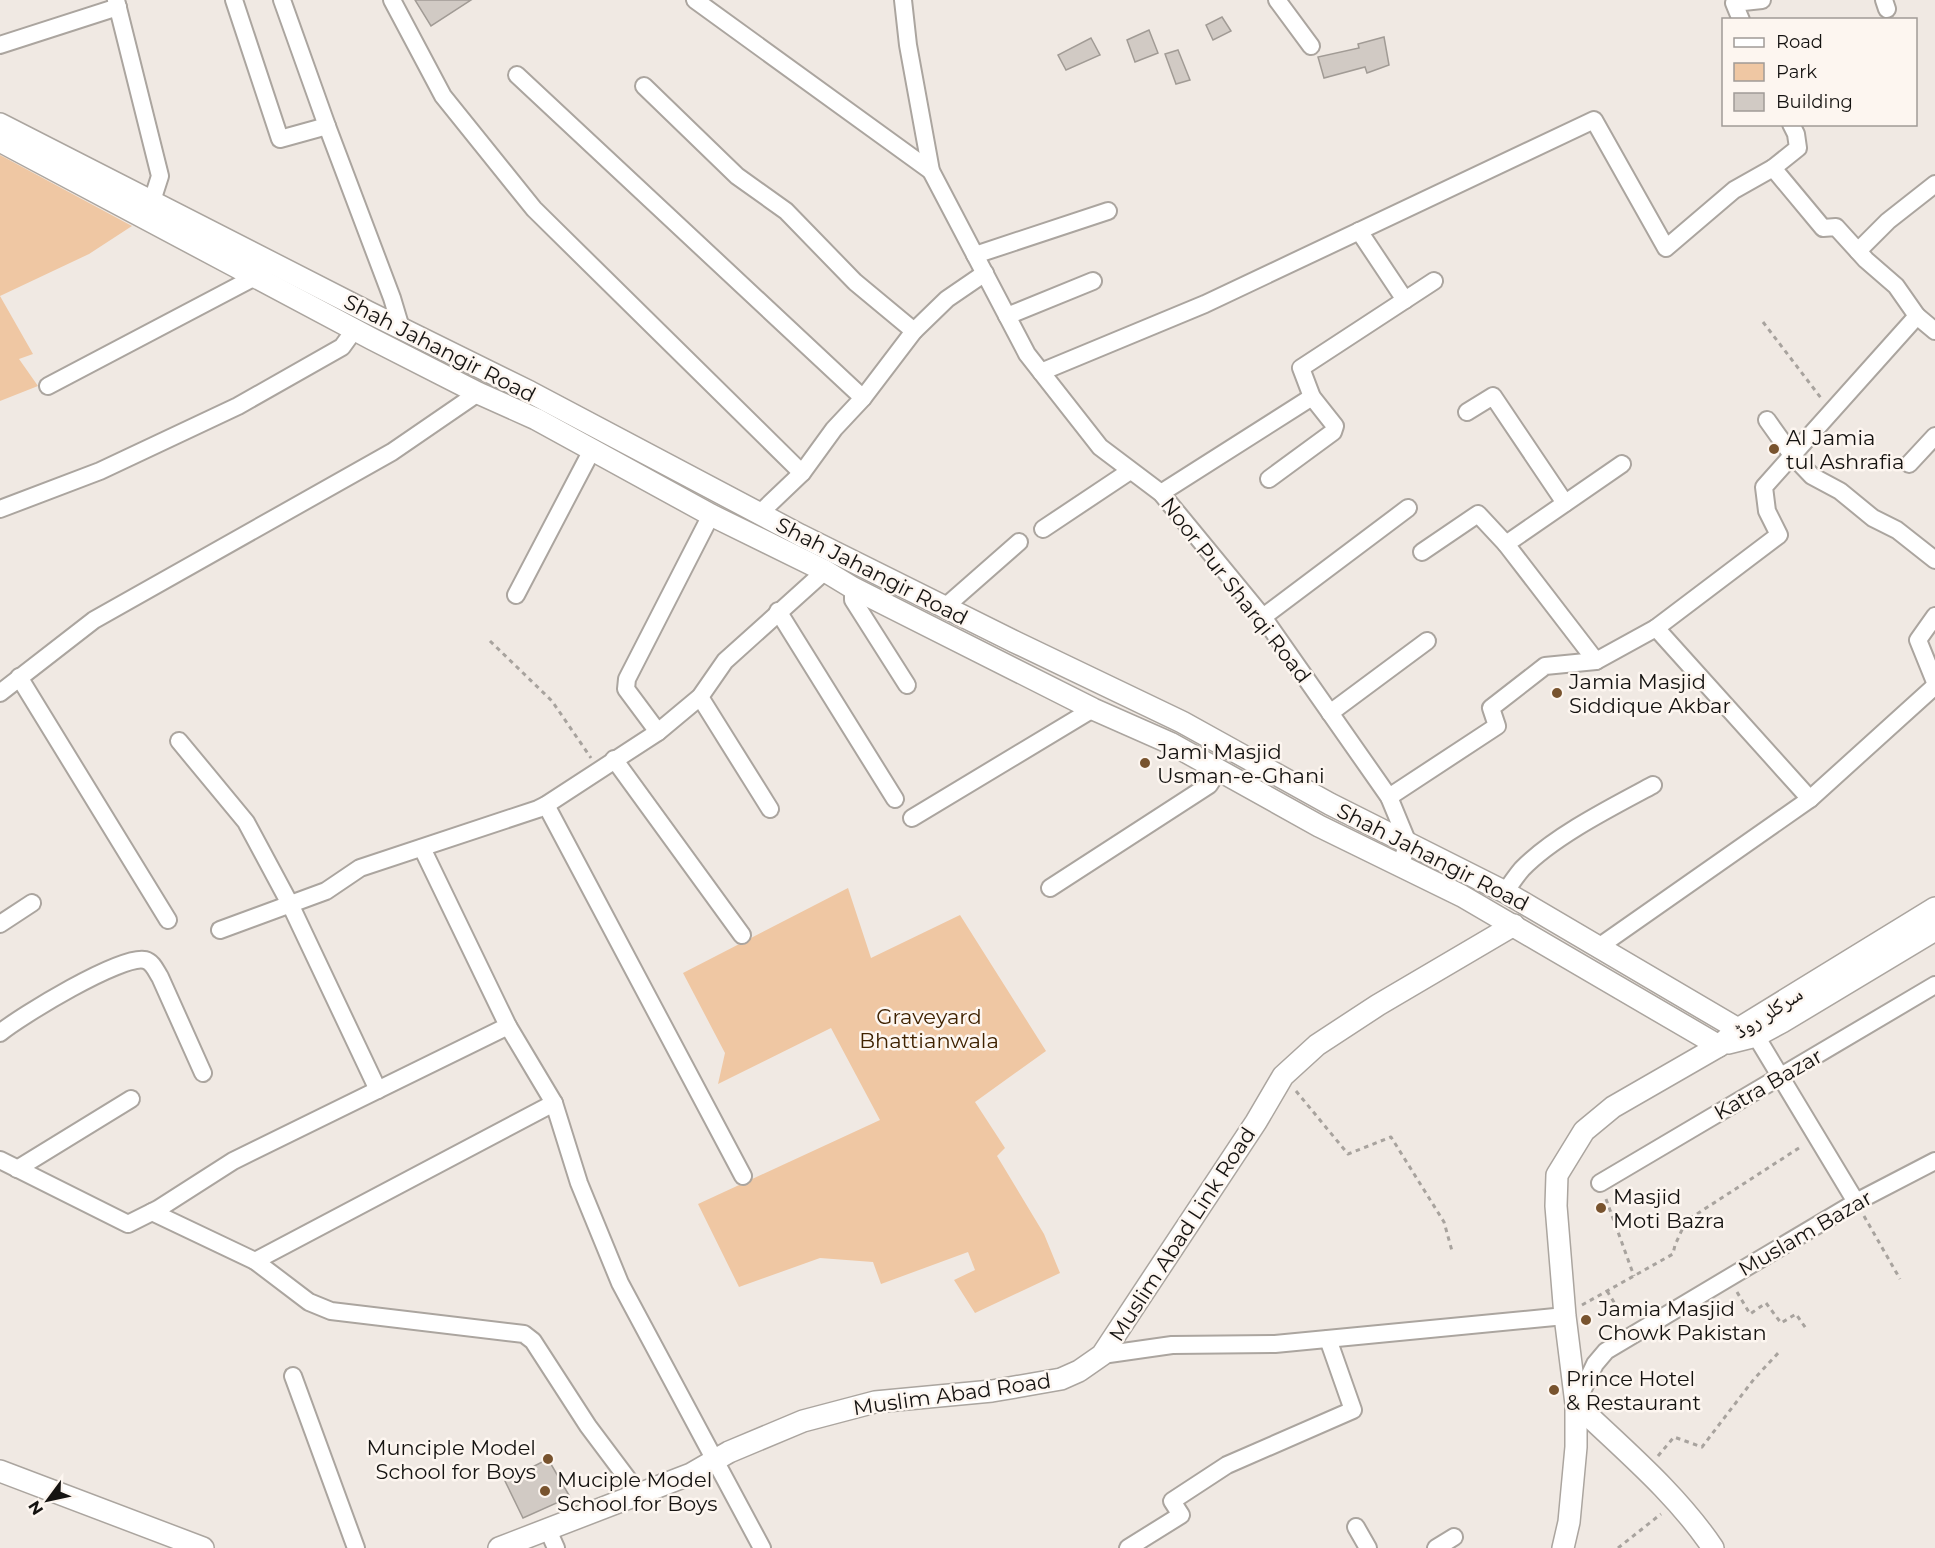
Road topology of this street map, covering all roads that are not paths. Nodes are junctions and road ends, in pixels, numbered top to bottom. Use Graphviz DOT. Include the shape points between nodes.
graph roads {
  1 [pos="234,0"];
  2 [pos="282,0"];
  3 [pos="392,0"];
  4 [pos="694,0"];
  5 [pos="903,0"];
  6 [pos="1277,0"];
  7 [pos="1762,0"];
  8 [pos="117,3"];
  9 [pos="1741,18"];
  10 [pos="0,45"];
  11 [pos="1311,46"];
  12 [pos="517,75"];
  13 [pos="644,86"];
  14 [pos="0,124"];
  15 [pos="327,126"];
  16 [pos="1792,126"];
  17 [pos="0,141"];
  18 [pos="1773,168"];
  19 [pos="931,171"];
  20 [pos="1935,184"];
  21 [pos="152,201"];
  22 [pos="1108,211"];
  23 [pos="1359,231"];
  24 [pos="1858,251"];
  25 [pos="975,255"];
  26 [pos="985,273"];
  27 [pos="255,277"];
  28 [pos="1093,281"];
  29 [pos="1434,281"];
  30 [pos="1405,300"];
  31 [pos="1007,316"];
  32 [pos="1928,321"];
  33 [pos="401,328"];
  34 [pos="355,330"];
  35 [pos="914,331"];
  36 [pos="1041,372"];
  37 [pos="48,386"];
  38 [pos="478,393"];
  39 [pos="1312,397"];
  40 [pos="863,398"];
  41 [pos="1467,412"];
  42 [pos="1767,420"];
  43 [pos="1935,436"];
  44 [pos="592,450"];
  45 [pos="1792,455"];
  46 [pos="1622,464"];
  47 [pos="1909,464"];
  48 [pos="1130,471"];
  49 [pos="802,473"];
  50 [pos="1269,479"];
  51 [pos="1161,493"];
  52 [pos="1565,503"];
  53 [pos="1408,508"];
  54 [pos="0,509"];
  55 [pos="759,514"];
  56 [pos="711,515"];
  57 [pos="1043,529"];
  58 [pos="1019,542"];
  59 [pos="1506,544"];
  60 [pos="1422,552"];
  61 [pos="1935,560"];
  62 [pos="825,571"];
  63 [pos="853,588"];
  64 [pos="516,595"];
  65 [pos="945,607"];
  66 [pos="778,611"];
  67 [pos="1935,616"];
  68 [pos="1263,617"];
  69 [pos="1656,628"];
  70 [pos="1427,641"];
  71 [pos="1596,661"];
  72 [pos="19,677"];
  73 [pos="1935,682"];
  74 [pos="907,685"];
  75 [pos="1935,686"];
  76 [pos="0,693"];
  77 [pos="700,697"];
  78 [pos="1093,709"];
  79 [pos="1330,713"];
  80 [pos="657,732"];
  81 [pos="178,741"];
  82 [pos="615,759"];
  83 [pos="1219,770"];
  84 [pos="1653,785"];
  85 [pos="1389,797"];
  86 [pos="895,799"];
  87 [pos="1810,799"];
  88 [pos="546,805"];
  89 [pos="770,809"];
  90 [pos="912,818"];
  91 [pos="1408,843"];
  92 [pos="422,848"];
  93 [pos="1400,866"];
  94 [pos="1050,888"];
  95 [pos="1505,892"];
  96 [pos="32,903"];
  97 [pos="290,904"];
  98 [pos="1935,908"];
  99 [pos="168,920"];
  100 [pos="0,924"];
  101 [pos="1514,925"];
  102 [pos="220,930"];
  103 [pos="1935,930"];
  104 [pos="742,935"];
  105 [pos="1600,946"];
  106 [pos="1935,986"];
  107 [pos="508,1026"];
  108 [pos="1747,1032"];
  109 [pos="0,1033"];
  110 [pos="1719,1046"];
  111 [pos="203,1073"];
  112 [pos="1782,1076"];
  113 [pos="378,1090"];
  114 [pos="130,1099"];
  115 [pos="554,1103"];
  116 [pos="0,1160"];
  117 [pos="1935,1161"];
  118 [pos="17,1169"];
  119 [pos="743,1176"];
  120 [pos="1600,1183"];
  121 [pos="1856,1202"];
  122 [pos="152,1212"];
  123 [pos="255,1261"];
  124 [pos="1565,1316"];
  125 [pos="1328,1339"];
  126 [pos="1102,1355"];
  127 [pos="293,1376"];
  128 [pos="1576,1404"];
  129 [pos="715,1460"];
  130 [pos="0,1471"];
  131 [pos="639,1494"];
  132 [pos="1356,1527"];
  133 [pos="1454,1537"];
  134 [pos="552,1539"];
  135 [pos="203,1548"];
  136 [pos="356,1548"];
  137 [pos="499,1548"];
  138 [pos="762,1548"];
  139 [pos="1128,1548"];
  140 [pos="1368,1548"];
  141 [pos="1436,1548"];
  142 [pos="1563,1548"];
  143 [pos="1713,1548"];
  1 -- 15 [label="street" via="280,139"];
  2 -- 15 [label="street"];
  3 -- 49 [label="street" via="443,96 534,209"];
  4 -- 19 [label="street"];
  5 -- 19 [label="street"];
  6 -- 11 [label="street"];
  7 -- 9 [label="street" via="1734,3"];
  8 -- 10 [label="street"];
  8 -- 21 [label="street" via="160,176"];
  12 -- 40 [label="street"];
  13 -- 35 [label="street" via="737,176 786,211 855,282"];
  14 -- 21 [label="street, Shah Jahangir Road"];
  15 -- 33 [label="street"];
  16 -- 18 [label="street" via="1798,148"];
  17 -- 27 [label="street, Shah Jahangir Road"];
  18 -- 23 [label="street" via="1734,190 1666,249 1594,120"];
  18 -- 24 [label="street" via="1824,228 1836,227"];
  19 -- 25 [label="street, Noor Pur Sharqi Road"];
  20 -- 24 [label="street"];
  21 -- 33 [label="street, Shah Jahangir Road"];
  22 -- 25 [label="street"];
  23 -- 30 [label="street"];
  23 -- 36 [label="street" via="1205,304"];
  24 -- 32 [label="street"];
  25 -- 26 [label="street, Noor Pur Sharqi Road"];
  26 -- 31 [label="street, Noor Pur Sharqi Road"];
  26 -- 35 [label="street" via="947,299"];
  27 -- 34 [label="street, Shah Jahangir Road"];
  27 -- 37 [label="street"];
  28 -- 31 [label="street"];
  29 -- 30 [label="street"];
  30 -- 39 [label="street" via="1301,368"];
  31 -- 36 [label="street, Noor Pur Sharqi Road"];
  32 -- 45 [label="street" via="1831,411"];
  33 -- 55 [label="street, Shah Jahangir Road"];
  34 -- 38 [label="street, Shah Jahangir Road"];
  34 -- 54 [label="street" via="342,347 238,406 99,471"];
  35 -- 40 [label="street"];
  36 -- 48 [label="street, Noor Pur Sharqi Road" via="1100,447"];
  38 -- 44 [label="street, Shah Jahangir Road"];
  38 -- 72 [label="street" via="392,452 94,620"];
  39 -- 50 [label="street" via="1332,421 1333,432"];
  39 -- 51 [label="street"];
  40 -- 49 [label="street"];
  41 -- 52 [label="street" via="1492,396"];
  42 -- 45 [label="street"];
  43 -- 47 [label="street"];
  44 -- 56 [label="street, Shah Jahangir Road"];
  44 -- 64 [label="street"];
  45 -- 61 [label="street" via="1812,476 1840,491"];
  45 -- 69 [label="street" via="1764,487 1767,511 1779,535"];
  46 -- 52 [label="street"];
  48 -- 51 [label="street, Noor Pur Sharqi Road"];
  48 -- 57 [label="street"];
  49 -- 55 [label="street"];
  51 -- 68 [label="street, Noor Pur Sharqi Road"];
  52 -- 59 [label="street"];
  53 -- 68 [label="street"];
  55 -- 65 [label="street, Shah Jahangir Road"];
  56 -- 62 [label="street, Shah Jahangir Road"];
  56 -- 80 [label="street" via="627,679 626,688"];
  58 -- 65 [label="street"];
  59 -- 60 [label="street" via="1478,514"];
  59 -- 71 [label="street"];
  62 -- 63 [label="street, Shah Jahangir Road"];
  62 -- 66 [label="street"];
  63 -- 74 [label="street" via="853,600"];
  63 -- 78 [label="street, Shah Jahangir Road"];
  65 -- 91 [label="street, Shah Jahangir Road" via="1182,722"];
  66 -- 77 [label="street" via="725,661"];
  66 -- 86 [label="street"];
  67 -- 73 [label="street" via="1918,640"];
  68 -- 79 [label="street, Noor Pur Sharqi Road"];
  69 -- 71 [label="street"];
  69 -- 87 [label="street"];
  70 -- 79 [label="street"];
  71 -- 85 [label="street" via="1545,666 1491,708 1497,726"];
  72 -- 76 [label="street"];
  72 -- 99 [label="street"];
  75 -- 87 [label="street"];
  77 -- 80 [label="street"];
  77 -- 89 [label="street"];
  78 -- 83 [label="street, Shah Jahangir Road"];
  78 -- 90 [label="street"];
  79 -- 85 [label="street, Noor Pur Sharqi Road"];
  80 -- 82 [label="street"];
  81 -- 97 [label="street" via="246,822"];
  82 -- 88 [label="street"];
  82 -- 104 [label="street"];
  83 -- 93 [label="street, Shah Jahangir Road"];
  83 -- 94 [label="street" via="1209,785"];
  84 -- 95 [label="street" via="1557,841 1522,869"];
  85 -- 91 [label="street, Noor Pur Sharqi Road"];
  87 -- 105 [label="street"];
  88 -- 92 [label="street"];
  88 -- 119 [label="street"];
  91 -- 93 [label="street"];
  91 -- 95 [label="street, Shah Jahangir Road"];
  92 -- 97 [label="street" via="360,868 326,891"];
  92 -- 107 [label="street"];
  93 -- 101 [label="street, Shah Jahangir Road"];
  95 -- 105 [label="street, Shah Jahangir Road"];
  96 -- 100 [label="street"];
  97 -- 102 [label="street"];
  97 -- 113 [label="street"];
  98 -- 108 [label="street, سرکلر روڈ"];
  101 -- 110 [label="street, Shah Jahangir Road"];
  101 -- 126 [label="street, Muslim Abad Link Road" via="1378,1005 1317,1045 1283,1076"];
  103 -- 108 [label="street, سرکلر روڈ" via="1782,1022"];
  105 -- 108 [label="street, Shah Jahangir Road"];
  106 -- 112 [label="street, Katra Bazar"];
  107 -- 113 [label="street"];
  107 -- 115 [label="street"];
  108 -- 110 [label="street, سرکلر روڈ"];
  108 -- 112 [label="street"];
  109 -- 111 [label="street" via="85,980 132,960 145,960 160,977"];
  110 -- 124 [label="street, سرکلر روڈ" via="1613,1107 1584,1131 1557,1174"];
  112 -- 120 [label="street, Katra Bazar"];
  112 -- 121 [label="street"];
  113 -- 122 [label="street" via="233,1161"];
  114 -- 118 [label="street"];
  115 -- 123 [label="street"];
  115 -- 129 [label="street" via="579,1183 620,1283"];
  116 -- 118 [label="street"];
  117 -- 121 [label="street, Muslam Bazar"];
  118 -- 122 [label="street" via="128,1224"];
  121 -- 128 [label="street, Muslam Bazar" via="1606,1351"];
  122 -- 123 [label="street"];
  123 -- 131 [label="street" via="309,1302 331,1311 524,1334 533,1341 588,1426"];
  124 -- 125 [label="street, Muslim Abad Link Road"];
  124 -- 128 [label="street, سرکلر روڈ"];
  125 -- 126 [label="street, Muslim Abad Link Road" via="1172,1345"];
  125 -- 139 [label="street" via="1353,1410 1227,1466 1172,1501 1181,1515"];
  126 -- 129 [label="street, Muslim Abad Road" via="1060,1379 992,1391 875,1402 803,1421"];
  127 -- 136 [label="street"];
  128 -- 142 [label="street, سرکلر روڈ" via="1576,1447"];
  128 -- 143 [label="street" via="1647,1469"];
  129 -- 131 [label="street, Muslim Abad Road"];
  129 -- 138 [label="street"];
  130 -- 135 [label="street"];
  131 -- 134 [label="street, Muslim Abad Road"];
  132 -- 140 [label="street"];
  133 -- 141 [label="street"];
  134 -- 137 [label="street, Muslim Abad Road"];
}
